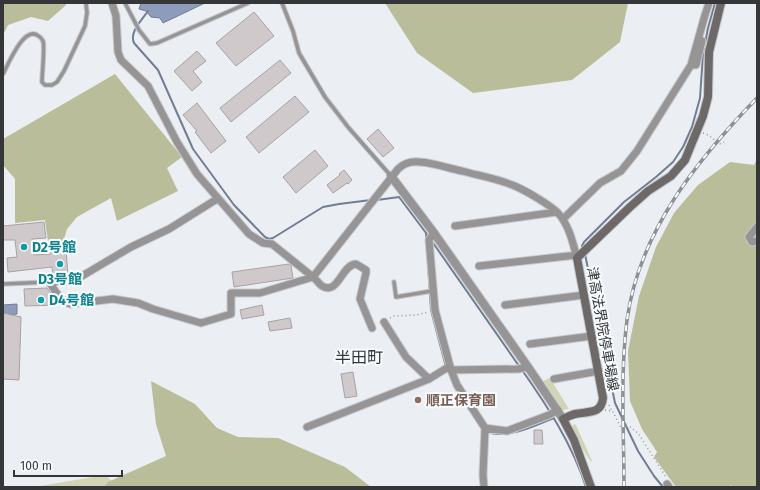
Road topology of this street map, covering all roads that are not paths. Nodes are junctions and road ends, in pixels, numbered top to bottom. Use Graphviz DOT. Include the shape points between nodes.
graph roads {
  1 [pos="86,3"];
  2 [pos="112,3"];
  3 [pos="125,3"];
  4 [pos="248,3"];
  5 [pos="282,3"];
  6 [pos="710,3"];
  7 [pos="721,3"];
  8 [pos="703,21"];
  9 [pos="704,51"];
  10 [pos="691,65"];
  11 [pos="3,74"];
  12 [pos="392,176"];
  13 [pos="217,199"];
  14 [pos="557,212"];
  15 [pos="562,219"];
  16 [pos="455,226"];
  17 [pos="757,227"];
  18 [pos="431,236"];
  19 [pos="757,241"];
  20 [pos="578,256"];
  21 [pos="480,266"];
  22 [pos="313,277"];
  23 [pos="50,282"];
  24 [pos="394,282"];
  25 [pos="3,284"];
  26 [pos="430,291"];
  27 [pos="584,295"];
  28 [pos="504,305"];
  29 [pos="384,322"];
  30 [pos="372,328"];
  31 [pos="592,336"];
  32 [pos="530,344"];
  33 [pos="448,368"];
  34 [pos="523,368"];
  35 [pos="599,371"];
  36 [pos="429,379"];
  37 [pos="554,379"];
  38 [pos="553,413"];
  39 [pos="563,419"];
  40 [pos="307,427"];
  41 [pos="485,430"];
  42 [pos="484,487"];
  43 [pos="591,487"];
  1 -- 11 [label="lane" via="85,26 57,82 45,85 42,82 43,41 34,34 27,36 16,48"];
  2 -- 13 [label="street" via="121,60 148,86 177,142 197,174"];
  3 -- 4 [label="lane" via="139,30 150,44"];
  5 -- 12 [label="lane" via="300,53 325,97"];
  6 -- 8 [label="street"];
  7 -- 9 [label="main road, 津高法界院停車場線"];
  8 -- 9 [label="street"];
  8 -- 10 [label="street"];
  9 -- 10 [label="street" via="696,65"];
  9 -- 20 [label="main road, 津高法界院停車場線" via="708,97 685,160 671,176 630,206"];
  10 -- 15 [label="street" via="637,151 620,170 600,183"];
  12 -- 14 [label="street" via="402,165 412,162 430,163 500,180 533,196"];
  12 -- 18 [label="street"];
  12 -- 22 [label="street"];
  13 -- 22 [label="street" via="249,234 272,244"];
  13 -- 23 [label="street" via="169,229 131,247 77,279"];
  14 -- 15 [label="street"];
  14 -- 16 [label="street"];
  15 -- 20 [label="street"];
  17 -- 19 [label="street" via="750,237 752,242"];
  18 -- 26 [label="street"];
  18 -- 34 [label="street"];
  20 -- 21 [label="street"];
  20 -- 27 [label="main road, 津高法界院停車場線"];
  22 -- 23 [label="street" via="260,293 231,293 231,314 201,323 138,303 108,300 65,303"];
  22 -- 30 [label="street" via="322,286 329,288 334,286 351,264 366,270 360,299"];
  23 -- 25 [label="lane"];
  24 -- 26 [label="lane" via="396,297"];
  26 -- 33 [label="street"];
  27 -- 28 [label="street"];
  27 -- 31 [label="main road, 津高法界院停車場線"];
  29 -- 36 [label="street" via="406,357"];
  31 -- 32 [label="street"];
  31 -- 35 [label="main road, 津高法界院停車場線"];
  33 -- 34 [label="street"];
  33 -- 36 [label="street"];
  33 -- 41 [label="street"];
  34 -- 38 [label="street"];
  35 -- 37 [label="street"];
  35 -- 39 [label="main road, 津高法界院停車場線" via="603,398 601,406 595,411"];
  36 -- 40 [label="street"];
  38 -- 39 [label="street"];
  38 -- 41 [label="street" via="507,431"];
  39 -- 43 [label="main road" via="574,440"];
  41 -- 42 [label="street"];
}
